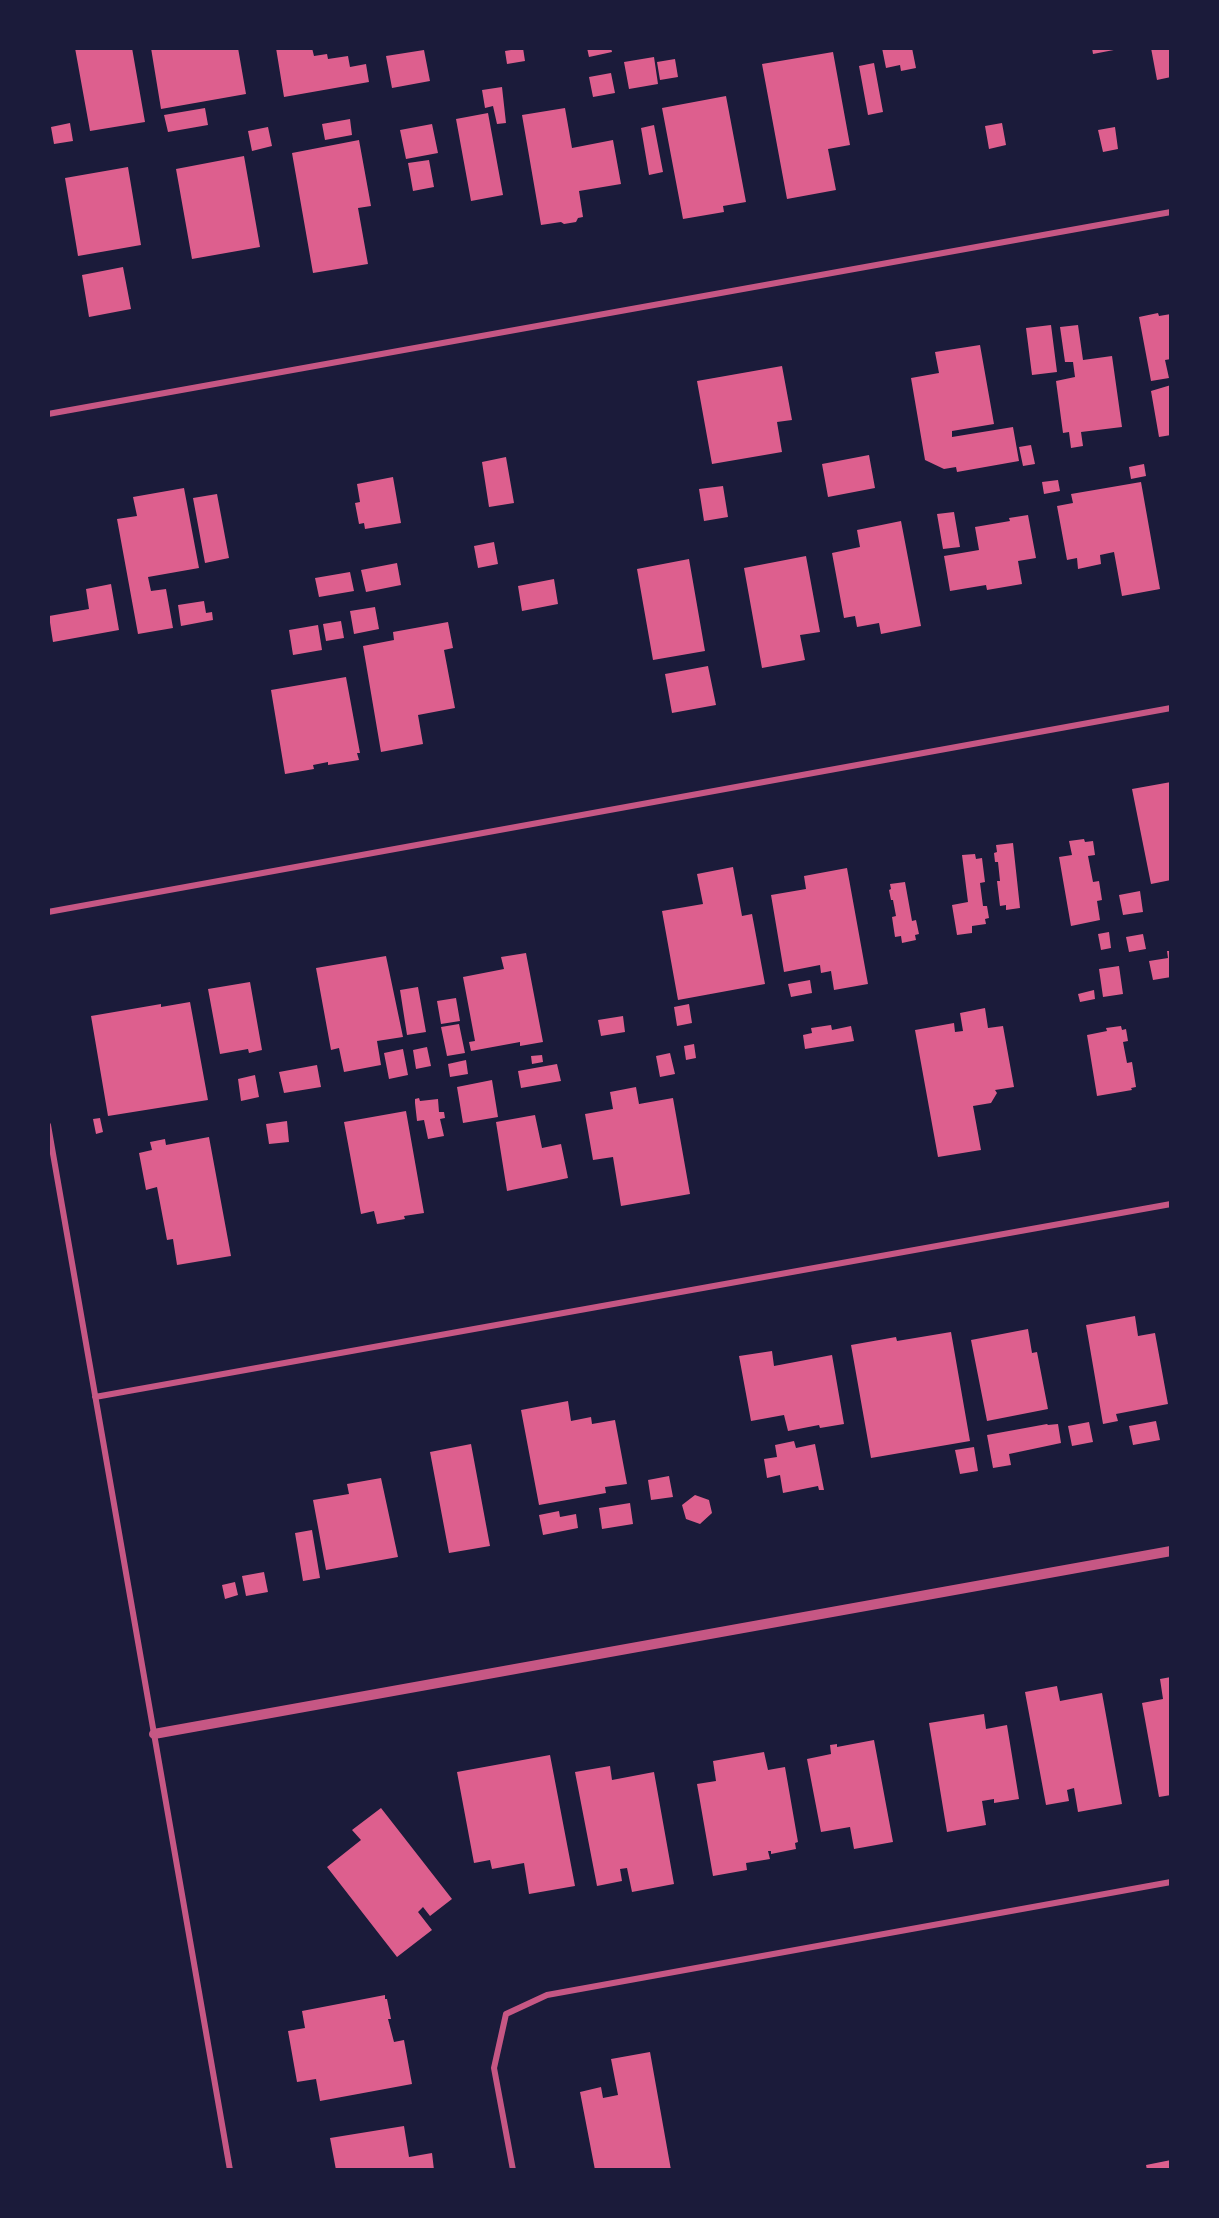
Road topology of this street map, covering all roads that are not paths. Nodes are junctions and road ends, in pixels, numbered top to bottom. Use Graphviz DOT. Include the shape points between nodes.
graph roads {
  1 [pos="1171,212"];
  2 [pos="48,414"];
  3 [pos="1171,708"];
  4 [pos="48,912"];
  5 [pos="48,1125"];
  6 [pos="1171,1204"];
  7 [pos="95,1397"];
  8 [pos="1171,1551"];
  9 [pos="154,1734"];
  10 [pos="1171,1882"];
  11 [pos="230,2170"];
  12 [pos="513,2170"];
  1 -- 2 [label="street"];
  3 -- 4 [label="street"];
  5 -- 7 [label="street"];
  6 -- 7 [label="street"];
  7 -- 9 [label="street"];
  8 -- 9 [label="street"];
  9 -- 11 [label="street"];
  10 -- 12 [label="street" via="547,1995 506,2014 494,2068"];
}
